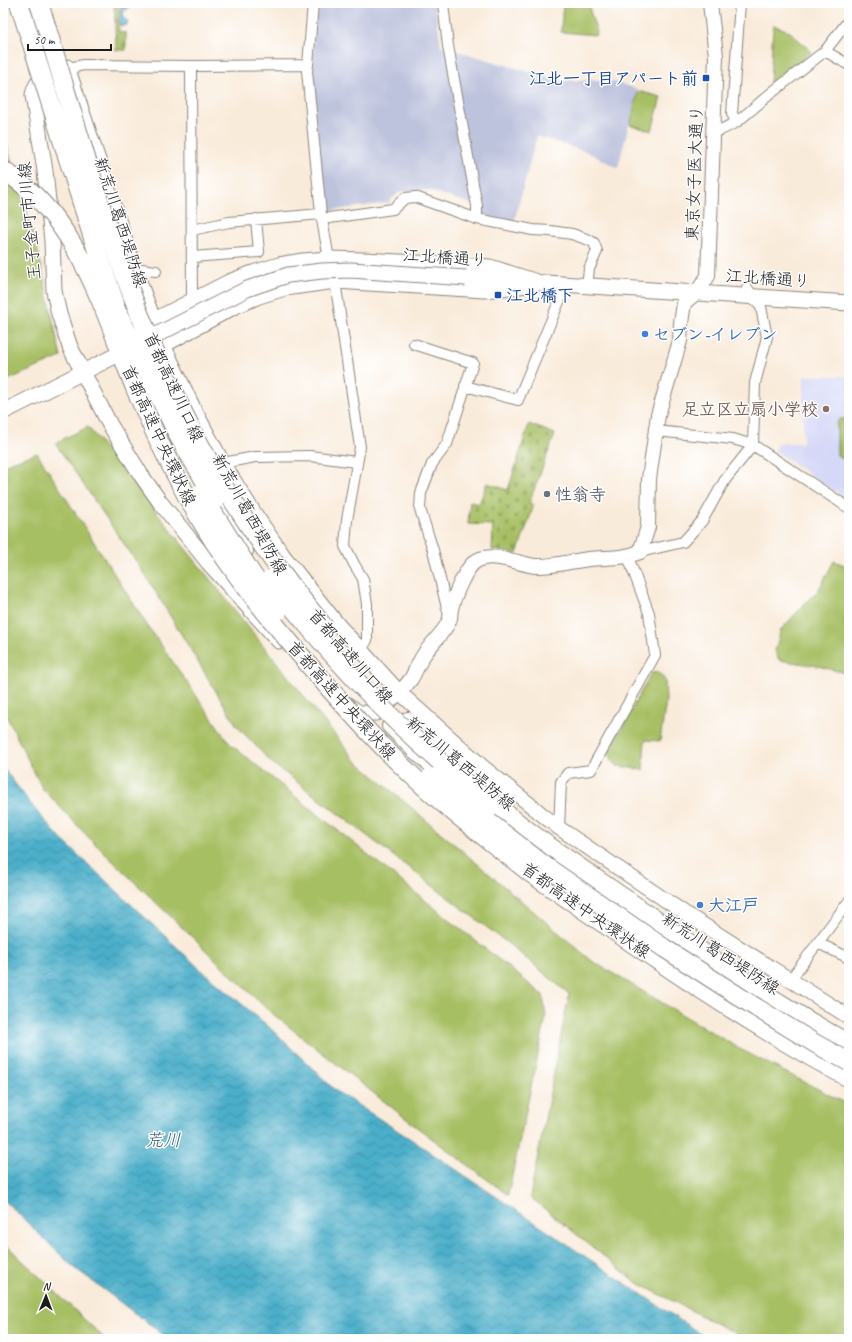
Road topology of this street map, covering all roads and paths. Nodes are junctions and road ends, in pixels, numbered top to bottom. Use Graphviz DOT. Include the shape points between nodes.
graph roads {
  1 [pos="19,3"];
  2 [pos="32,3"];
  3 [pos="39,3"];
  4 [pos="47,3"];
  5 [pos="313,3"];
  6 [pos="443,3"];
  7 [pos="710,3"];
  8 [pos="740,3"];
  9 [pos="849,20"];
  10 [pos="825,51"];
  11 [pos="308,65"];
  12 [pos="849,65"];
  13 [pos="191,66"];
  14 [pos="68,68"];
  15 [pos="53,73"];
  16 [pos="737,122"];
  17 [pos="713,131"];
  18 [pos="3,164"];
  19 [pos="3,170"];
  20 [pos="321,217"];
  21 [pos="256,219"];
  22 [pos="477,219"];
  23 [pos="192,230"];
  24 [pos="192,256"];
  25 [pos="329,259"];
  26 [pos="134,268"];
  27 [pos="156,271"];
  28 [pos="335,281"];
  29 [pos="229,282"];
  30 [pos="540,283"];
  31 [pos="566,285"];
  32 [pos="587,286"];
  33 [pos="697,292"];
  34 [pos="750,292"];
  35 [pos="192,302"];
  36 [pos="849,303"];
  37 [pos="235,306"];
  38 [pos="153,321"];
  39 [pos="138,328"];
  40 [pos="414,344"];
  41 [pos="164,346"];
  42 [pos="150,353"];
  43 [pos="82,372"];
  44 [pos="465,386"];
  45 [pos="3,412"];
  46 [pos="656,432"];
  47 [pos="753,445"];
  48 [pos="356,462"];
  49 [pos="223,463"];
  50 [pos="201,493"];
  51 [pos="849,508"];
  52 [pos="634,554"];
  53 [pos="450,615"];
  54 [pos="361,651"];
  55 [pos="332,692"];
  56 [pos="400,693"];
  57 [pos="376,713"];
  58 [pos="405,720"];
  59 [pos="497,806"];
  60 [pos="559,828"];
  61 [pos="849,901"];
  62 [pos="668,940"];
  63 [pos="818,943"];
  64 [pos="849,958"];
  65 [pos="790,980"];
  66 [pos="849,1017"];
  67 [pos="849,1030"];
  68 [pos="849,1044"];
  69 [pos="849,1053"];
  70 [pos="849,1062"];
  71 [pos="849,1070"];
  72 [pos="849,1078"];
  1 -- 50 [label="highway, 首都高速川口線, bridge" via="118,312 163,420"];
  2 -- 15 [label="main road"];
  3 -- 58 [label="highway, 首都高速川口線, bridge" via="137,308 188,420 213,468 277,566 339,645"];
  4 -- 14 [label="main road"];
  5 -- 11 [label="street"];
  6 -- 22 [label="street" via="448,46 477,206"];
  7 -- 17 [label="main road, 東京女子医大通り" via="716,56"];
  8 -- 16 [label="street" via="732,114"];
  9 -- 10 [label="street"];
  10 -- 12 [label="street"];
  10 -- 16 [label="street"];
  11 -- 13 [label="street"];
  11 -- 20 [label="street"];
  13 -- 14 [label="street" via="84,65"];
  13 -- 23 [label="street"];
  14 -- 15 [label="main road, 王子金町市川線"];
  14 -- 26 [label="main road"];
  15 -- 39 [label="main road, 新荒川葛西堤防線"];
  15 -- 43 [label="main road, 王子金町市川線" via="38,81 33,95 34,107 45,171 54,291 65,336"];
  16 -- 17 [label="street"];
  17 -- 33 [label="main road, 東京女子医大通り" via="708,276"];
  18 -- 59 [label="highway, 首都高速中央環状線, bridge" via="40,192 58,210 78,239 199,474 230,525 262,570 331,653 400,725 459,777"];
  19 -- 55 [label="highway, 首都高速中央環状線, bridge" via="46,206 72,242 151,424 203,525 262,609"];
  20 -- 21 [label="street"];
  20 -- 22 [label="street" via="393,209 405,198 415,197"];
  20 -- 25 [label="street"];
  21 -- 23 [label="street"];
  21 -- 24 [label="street" via="259,252"];
  22 -- 32 [label="street" via="533,230 572,234 594,243 597,251 589,269"];
  23 -- 24 [label="street"];
  24 -- 35 [label="street"];
  25 -- 29 [label="main road" via="279,265"];
  25 -- 30 [label="main road" via="490,267"];
  26 -- 27 [label="street"];
  26 -- 38 [label="main road"];
  28 -- 30 [label="main road" via="485,290"];
  28 -- 37 [label="main road" via="285,288"];
  28 -- 48 [label="street" via="360,447"];
  29 -- 35 [label="main road"];
  29 -- 37 [label="street"];
  30 -- 31 [label="main road, 江北橋通り"];
  30 -- 43 [label="main road, 江北橋通り, bridge" via="351,270 288,276 247,288"];
  31 -- 32 [label="main road, 江北橋通り"];
  31 -- 44 [label="street" via="518,400"];
  32 -- 33 [label="main road, 江北橋通り"];
  33 -- 34 [label="main road, 江北橋通り"];
  33 -- 46 [label="main road, 東京女子医大通り" via="684,303 680,341 658,415"];
  34 -- 36 [label="main road, 江北橋通り"];
  34 -- 47 [label="street" via="761,306 767,337 755,382"];
  35 -- 38 [label="main road"];
  37 -- 41 [label="main road"];
  38 -- 39 [label="main road"];
  38 -- 41 [label="main road"];
  39 -- 42 [label="main road, 新荒川葛西堤防線"];
  40 -- 44 [label="street" via="473,363"];
  41 -- 42 [label="main road"];
  41 -- 49 [label="main road, 新荒川葛西堤防線"];
  42 -- 57 [label="main road, 新荒川葛西堤防線" via="190,444 253,564 298,627"];
  43 -- 45 [label="main road, 江北橋通り"];
  43 -- 57 [label="main road" via="110,425 141,475 208,562 260,621 327,689 359,713"];
  44 -- 53 [label="street" via="447,444 432,464 422,493 420,509"];
  46 -- 47 [label="street" via="733,439"];
  46 -- 52 [label="main road, 東京女子医大通り" via="649,479 648,527"];
  47 -- 51 [label="street"];
  47 -- 52 [label="street" via="725,480 704,517 683,542"];
  48 -- 49 [label="street" via="310,456 255,457"];
  48 -- 54 [label="street" via="345,546 363,579 367,604 367,640"];
  49 -- 54 [label="main road, 新荒川葛西堤防線" via="284,555"];
  50 -- 55 [label="highway, 首都高速川口線, bridge" via="256,588"];
  50 -- 70 [label="highway, bridge" via="252,574 315,659 388,737 435,780 548,868 664,948 757,1008"];
  52 -- 53 [label="main road" via="534,566 510,559 479,559 470,565 464,575"];
  52 -- 60 [label="street" via="649,613 656,655 591,770 568,773 561,782"];
  53 -- 56 [label="main road" via="449,622 425,653 412,678"];
  54 -- 56 [label="main road, 新荒川葛西堤防線"];
  55 -- 72 [label="highway, 首都高速中央環状線, bridge" via="380,744 429,791 529,872 748,1020"];
  56 -- 57 [label="main road"];
  56 -- 60 [label="main road, 新荒川葛西堤防線" via="483,767"];
  57 -- 62 [label="main road, 新荒川葛西堤防線" via="415,752 458,789 542,853"];
  58 -- 59 [label="highway, 首都高速中央環状線, bridge"];
  58 -- 67 [label="highway" via="531,819 586,858 816,1013"];
  59 -- 68 [label="highway, 首都高速中央環状線" via="547,845 653,918 765,993"];
  60 -- 65 [label="main road, 新荒川葛西堤防線" via="686,914"];
  61 -- 63 [label="street"];
  62 -- 69 [label="main road, 新荒川葛西堤防線" via="761,1002"];
  62 -- 71 [label="main road" via="671,954 683,968 752,1014"];
  63 -- 64 [label="street"];
  63 -- 65 [label="street"];
  65 -- 66 [label="main road, 新荒川葛西堤防線"];
}
